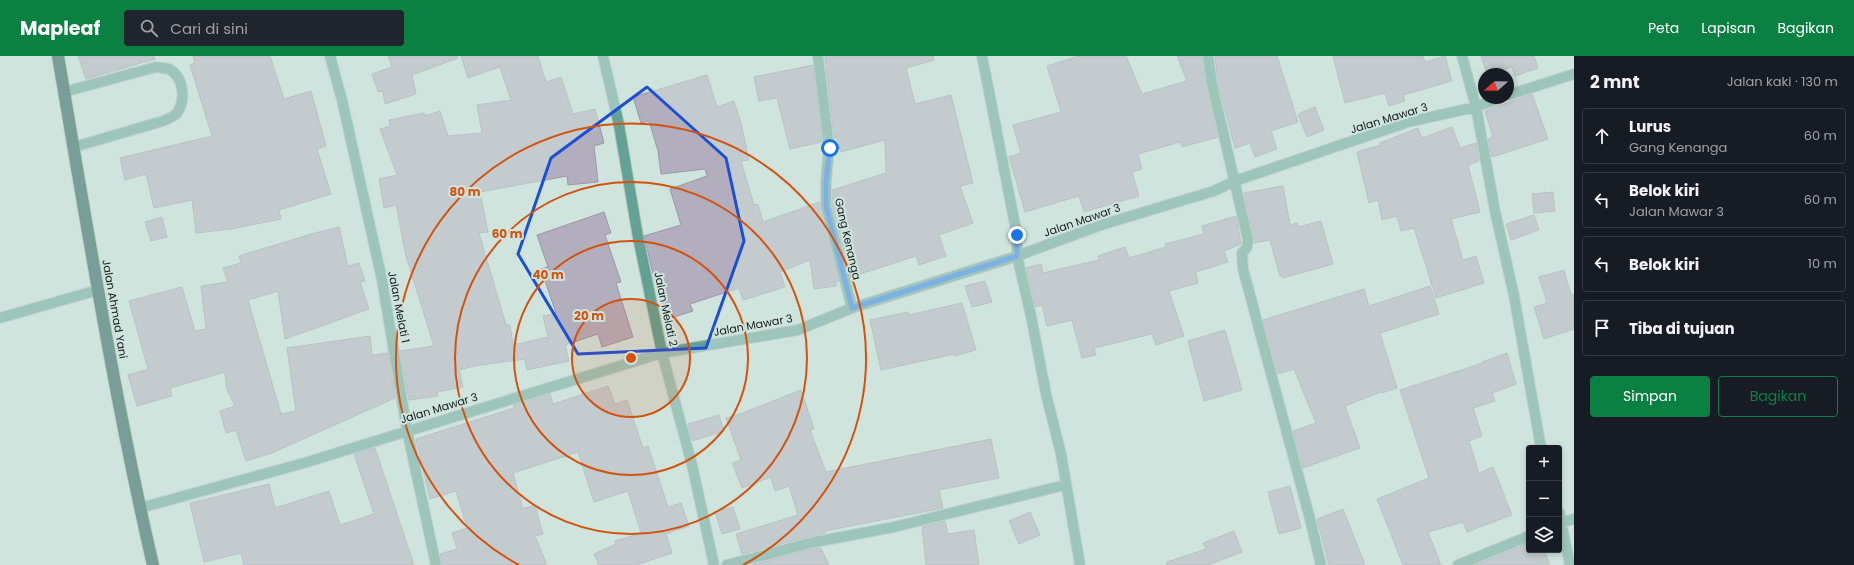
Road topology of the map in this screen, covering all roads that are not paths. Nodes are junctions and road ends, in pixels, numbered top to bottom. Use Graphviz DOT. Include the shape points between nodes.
graph roads {
  1 [pos="58,56"];
  2 [pos="330,56"];
  3 [pos="603,56"];
  4 [pos="818,56"];
  5 [pos="982,56"];
  6 [pos="1208,56"];
  7 [pos="1462,56"];
  8 [pos="1574,74"];
  9 [pos="64,92"];
  10 [pos="1514,93"];
  11 [pos="1484,104"];
  12 [pos="1476,107"];
  13 [pos="74,147"];
  14 [pos="1235,181"];
  15 [pos="1017,256"];
  16 [pos="98,290"];
  17 [pos="852,308"];
  18 [pos="0,318"];
  19 [pos="662,353"];
  20 [pos="407,430"];
  21 [pos="1540,445"];
  22 [pos="1065,485"];
  23 [pos="140,508"];
  24 [pos="1574,519"];
  25 [pos="1562,522"];
  26 [pos="1562,531"];
  27 [pos="1526,537"];
  28 [pos="153,565"];
  29 [pos="436,565"];
  30 [pos="714,565"];
  31 [pos="727,565"];
  32 [pos="1080,565"];
  33 [pos="1321,565"];
  34 [pos="1458,565"];
  35 [pos="1570,565"];
  1 -- 9 [label="highway, Jalan Ahmad Yani"];
  2 -- 20 [label="street, Jalan Melati 1" via="382,280"];
  3 -- 19 [label="street, Jalan Melati 2" via="619,125"];
  4 -- 17 [label="street, Gang Kenanga" via="830,148 826,206"];
  5 -- 15 [label="street" via="1017,235"];
  6 -- 14 [label="street" via="1212,84"];
  7 -- 12 [label="street"];
  8 -- 10 [label="street"];
  9 -- 13 [label="highway, Jalan Ahmad Yani"];
  9 -- 13 [label="street" via="156,67 168,69 177,76 182,91 183,102 176,114 163,121"];
  11 -- 12 [label="street, Jalan Mawar 3"];
  12 -- 14 [label="street, Jalan Mawar 3" via="1408,122"];
  12 -- 21 [label="street"];
  13 -- 16 [label="highway, Jalan Ahmad Yani"];
  14 -- 15 [label="street, Jalan Mawar 3" via="1214,191 1101,225"];
  14 -- 33 [label="street" via="1248,244 1242,253 1244,269"];
  15 -- 17 [label="street, Jalan Mawar 3"];
  15 -- 22 [label="street" via="1061,454"];
  16 -- 18 [label="street"];
  16 -- 23 [label="highway, Jalan Ahmad Yani"];
  17 -- 19 [label="street, Jalan Mawar 3" via="798,330"];
  19 -- 20 [label="street, Jalan Mawar 3"];
  19 -- 30 [label="street, Jalan Melati 2" via="692,465"];
  20 -- 23 [label="street, Jalan Mawar 3" via="304,463"];
  20 -- 29 [label="street, Jalan Melati 1"];
  22 -- 31 [label="street" via="894,527 810,543"];
  22 -- 32 [label="street"];
  23 -- 28 [label="highway, Jalan Ahmad Yani"];
  24 -- 25 [label="street"];
  26 -- 35 [label="street"];
  27 -- 34 [label="street"];
}
